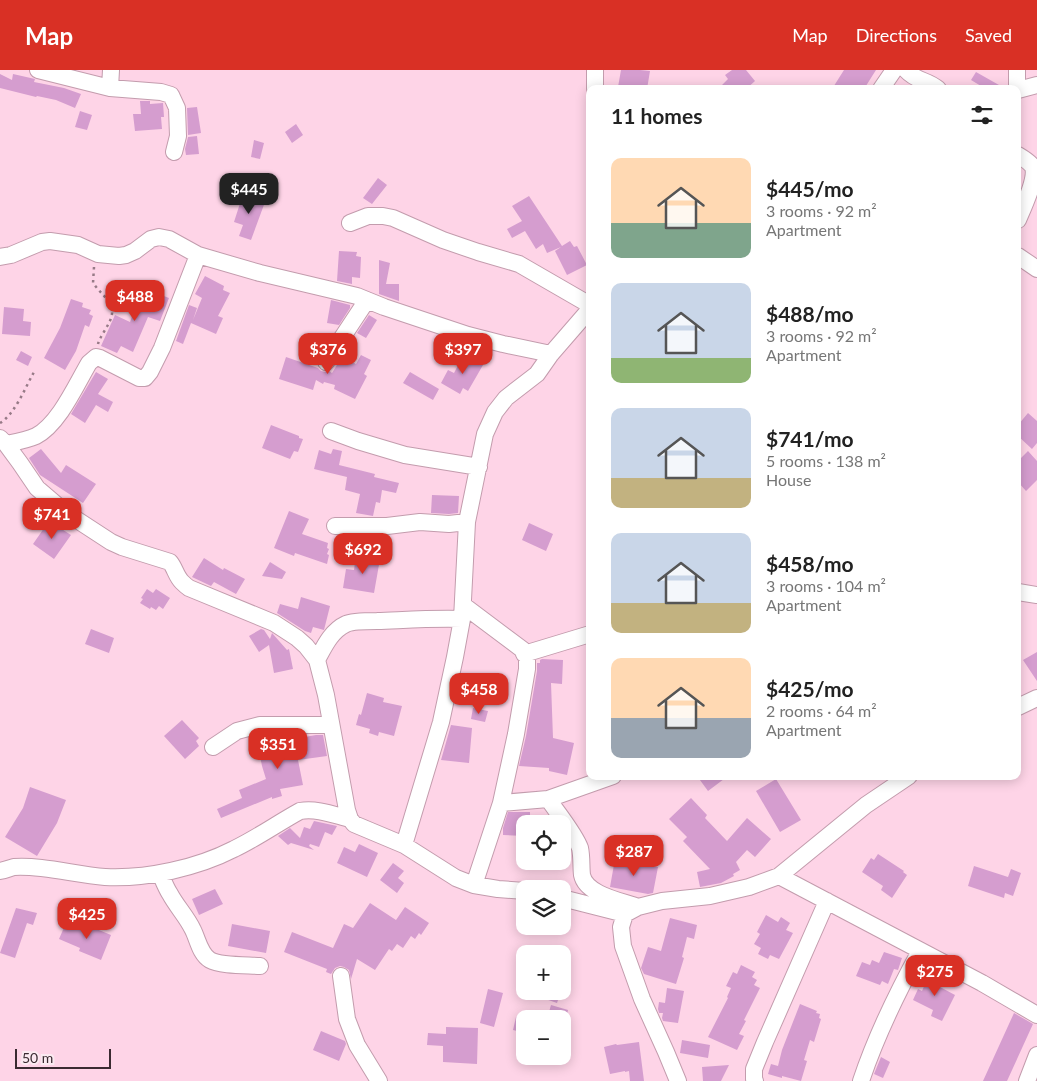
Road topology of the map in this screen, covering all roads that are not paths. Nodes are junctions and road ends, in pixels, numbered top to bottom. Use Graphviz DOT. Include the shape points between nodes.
graph roads {
  1 [pos="38,70"];
  2 [pos="111,70"];
  3 [pos="595,70"];
  4 [pos="894,70"];
  5 [pos="906,70"];
  6 [pos="1017,70"];
  7 [pos="595,85"];
  8 [pos="884,85"];
  9 [pos="932,85"];
  10 [pos="1017,85"];
  11 [pos="1037,85"];
  12 [pos="110,88"];
  13 [pos="1021,89"];
  14 [pos="174,152"];
  15 [pos="1021,156"];
  16 [pos="1021,213"];
  17 [pos="350,223"];
  18 [pos="198,255"];
  19 [pos="0,257"];
  20 [pos="1021,258"];
  21 [pos="1037,269"];
  22 [pos="367,300"];
  23 [pos="586,305"];
  24 [pos="586,312"];
  25 [pos="551,354"];
  26 [pos="326,362"];
  27 [pos="331,430"];
  28 [pos="3,441"];
  29 [pos="479,467"];
  30 [pos="467,522"];
  31 [pos="335,526"];
  32 [pos="1021,592"];
  33 [pos="1037,595"];
  34 [pos="463,612"];
  35 [pos="586,635"];
  36 [pos="524,654"];
  37 [pos="317,660"];
  38 [pos="1037,698"];
  39 [pos="1021,706"];
  40 [pos="331,725"];
  41 [pos="213,747"];
  42 [pos="602,780"];
  43 [pos="903,780"];
  44 [pos="548,799"];
  45 [pos="501,803"];
  46 [pos="350,819"];
  47 [pos="404,845"];
  48 [pos="0,872"];
  49 [pos="160,873"];
  50 [pos="779,876"];
  51 [pos="474,885"];
  52 [pos="516,890"];
  53 [pos="571,900"];
  54 [pos="827,901"];
  55 [pos="632,910"];
  56 [pos="920,951"];
  57 [pos="260,966"];
  58 [pos="341,976"];
  59 [pos="1037,1015"];
  60 [pos="1037,1055"];
  61 [pos="379,1081"];
  62 [pos="678,1081"];
  63 [pos="755,1081"];
  64 [pos="861,1081"];
  65 [pos="1027,1081"];
  1 -- 12 [label="street"];
  2 -- 12 [label="street"];
  3 -- 7 [label="street"];
  4 -- 8 [label="street"];
  5 -- 9 [label="street" via="914,78"];
  6 -- 10 [label="street"];
  11 -- 13 [label="street"];
  12 -- 14 [label="street" via="161,92 171,96 178,108 178,136"];
  15 -- 16 [label="street" via="1032,164 1036,176"];
  17 -- 23 [label="street" via="368,216 393,218 443,240 519,264"];
  18 -- 19 [label="street" via="159,237 119,256 98,254 78,245 50,241"];
  18 -- 22 [label="street"];
  18 -- 28 [label="street" via="162,348 146,378 139,378 96,357 50,426 34,437"];
  20 -- 21 [label="street"];
  22 -- 25 [label="street" via="468,335"];
  22 -- 26 [label="street"];
  24 -- 25 [label="street"];
  25 -- 29 [label="street" via="537,374 506,398 496,412 485,434"];
  27 -- 29 [label="street" via="405,455"];
  28 -- 37 [label="street" via="37,488 65,512 111,542 170,562 189,588 274,623 297,638"];
  29 -- 30 [label="street"];
  30 -- 31 [label="street"];
  30 -- 34 [label="street"];
  32 -- 33 [label="street"];
  34 -- 36 [label="street" via="511,640"];
  34 -- 37 [label="street" via="439,618 347,623 328,640"];
  34 -- 47 [label="street" via="441,722"];
  35 -- 36 [label="street"];
  36 -- 45 [label="street" via="527,669"];
  37 -- 40 [label="street"];
  38 -- 39 [label="street"];
  40 -- 41 [label="street" via="260,725 237,731"];
  40 -- 46 [label="street"];
  42 -- 44 [label="street"];
  43 -- 50 [label="street" via="866,805"];
  44 -- 45 [label="street"];
  44 -- 55 [label="street" via="580,849 582,877 588,887"];
  45 -- 51 [label="street"];
  46 -- 47 [label="street" via="354,824"];
  46 -- 49 [label="street" via="315,810 300,811 234,849 203,862"];
  47 -- 51 [label="street" via="456,878"];
  48 -- 49 [label="street" via="13,867 29,867 105,877"];
  49 -- 57 [label="street" via="210,960"];
  50 -- 54 [label="street"];
  50 -- 55 [label="street" via="749,887 710,896 662,901"];
  51 -- 52 [label="street"];
  53 -- 55 [label="street"];
  54 -- 56 [label="street"];
  54 -- 63 [label="street" via="754,1069"];
  55 -- 62 [label="street" via="621,927 623,946"];
  56 -- 59 [label="street"];
  56 -- 64 [label="street" via="898,992"];
  58 -- 61 [label="street" via="347,1019 357,1045"];
  60 -- 65 [label="street"];
}
